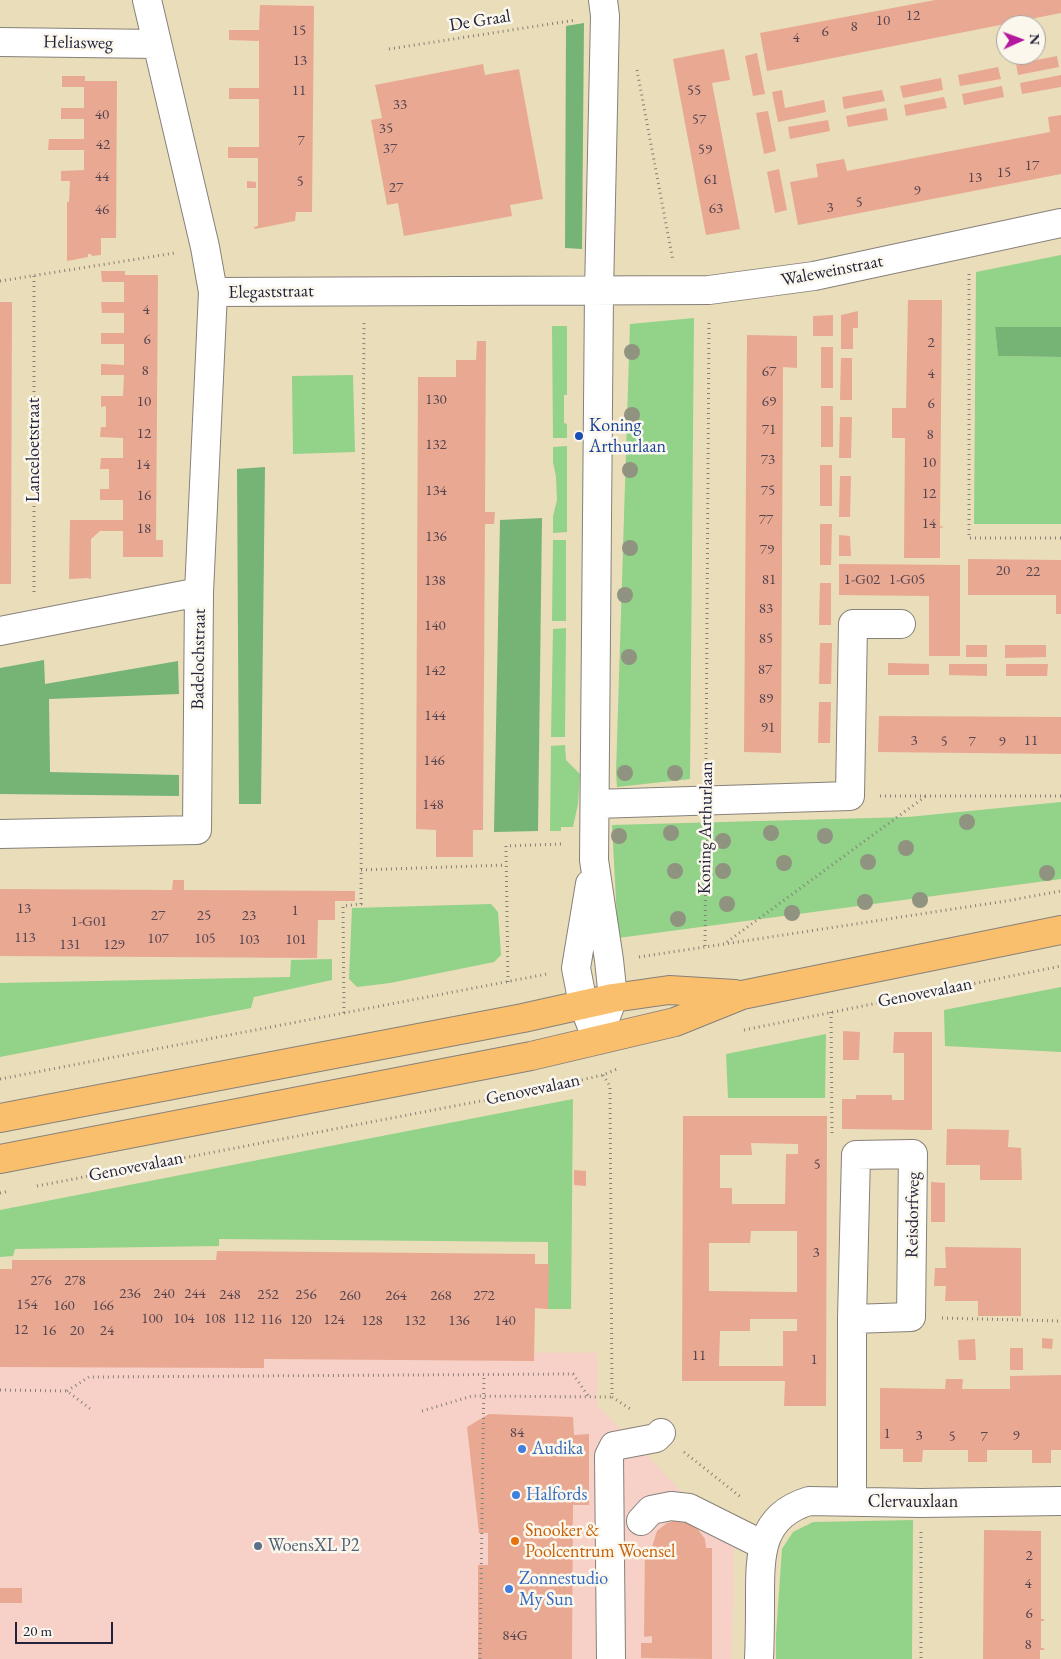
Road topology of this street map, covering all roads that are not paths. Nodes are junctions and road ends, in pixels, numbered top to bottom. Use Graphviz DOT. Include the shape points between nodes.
graph roads {
  1 [pos="146,0"];
  2 [pos="604,8"];
  3 [pos="0,42"];
  4 [pos="157,44"];
  5 [pos="1061,223"];
  6 [pos="213,292"];
  7 [pos="599,292"];
  8 [pos="200,592"];
  9 [pos="901,624"];
  10 [pos="0,631"];
  11 [pos="595,804"];
  12 [pos="0,834"];
  13 [pos="594,852"];
  14 [pos="1061,930"];
  15 [pos="742,994"];
  16 [pos="613,998"];
  17 [pos="582,1004"];
  18 [pos="597,1040"];
  19 [pos="0,1118"];
  20 [pos="0,1159"];
  21 [pos="852,1319"];
  22 [pos="661,1433"];
  23 [pos="1061,1500"];
  24 [pos="852,1501"];
  25 [pos="641,1521"];
  26 [pos="768,1534"];
  27 [pos="611,1659"];
  28 [pos="760,1659"];
  1 -- 4 [label="street, Elegaststraat"];
  2 -- 7 [label="street"];
  3 -- 4 [label="street, Heliasweg"];
  4 -- 6 [label="street, Elegaststraat"];
  5 -- 7 [label="street, Waleweinstraat" via="814,276 710,290"];
  6 -- 7 [label="street, Elegaststraat"];
  6 -- 8 [label="street, Badelochstraat"];
  7 -- 11 [label="street"];
  8 -- 10 [label="street"];
  8 -- 12 [label="street, Badelochstraat" via="197,830"];
  9 -- 11 [label="street" via="853,624 850,796"];
  11 -- 13 [label="street"];
  13 -- 16 [label="street"];
  13 -- 17 [label="street" via="576,968"];
  14 -- 15 [label="main road, Genovevalaan"];
  15 -- 16 [label="main road, Genovevalaan" via="669,990"];
  15 -- 18 [label="main road, Genovevalaan" via="675,1022"];
  16 -- 17 [label="main road, Genovevalaan"];
  16 -- 18 [label="street"];
  17 -- 18 [label="street"];
  17 -- 19 [label="main road, Genovevalaan"];
  18 -- 20 [label="main road, Genovevalaan" via="531,1056"];
  21 -- 21 [label="street, Reisdorfweg" via="856,1155 913,1154 911,1317"];
  21 -- 24 [label="street"];
  22 -- 27 [label="street" via="656,1438 614,1446 609,1456"];
  23 -- 24 [label="street, Clervauxlaan"];
  24 -- 26 [label="street, Clervauxlaan" via="809,1501 794,1506 783,1513"];
  25 -- 26 [label="street" via="651,1510 671,1506 689,1508"];
  26 -- 28 [label="street" via="760,1562"];
}
